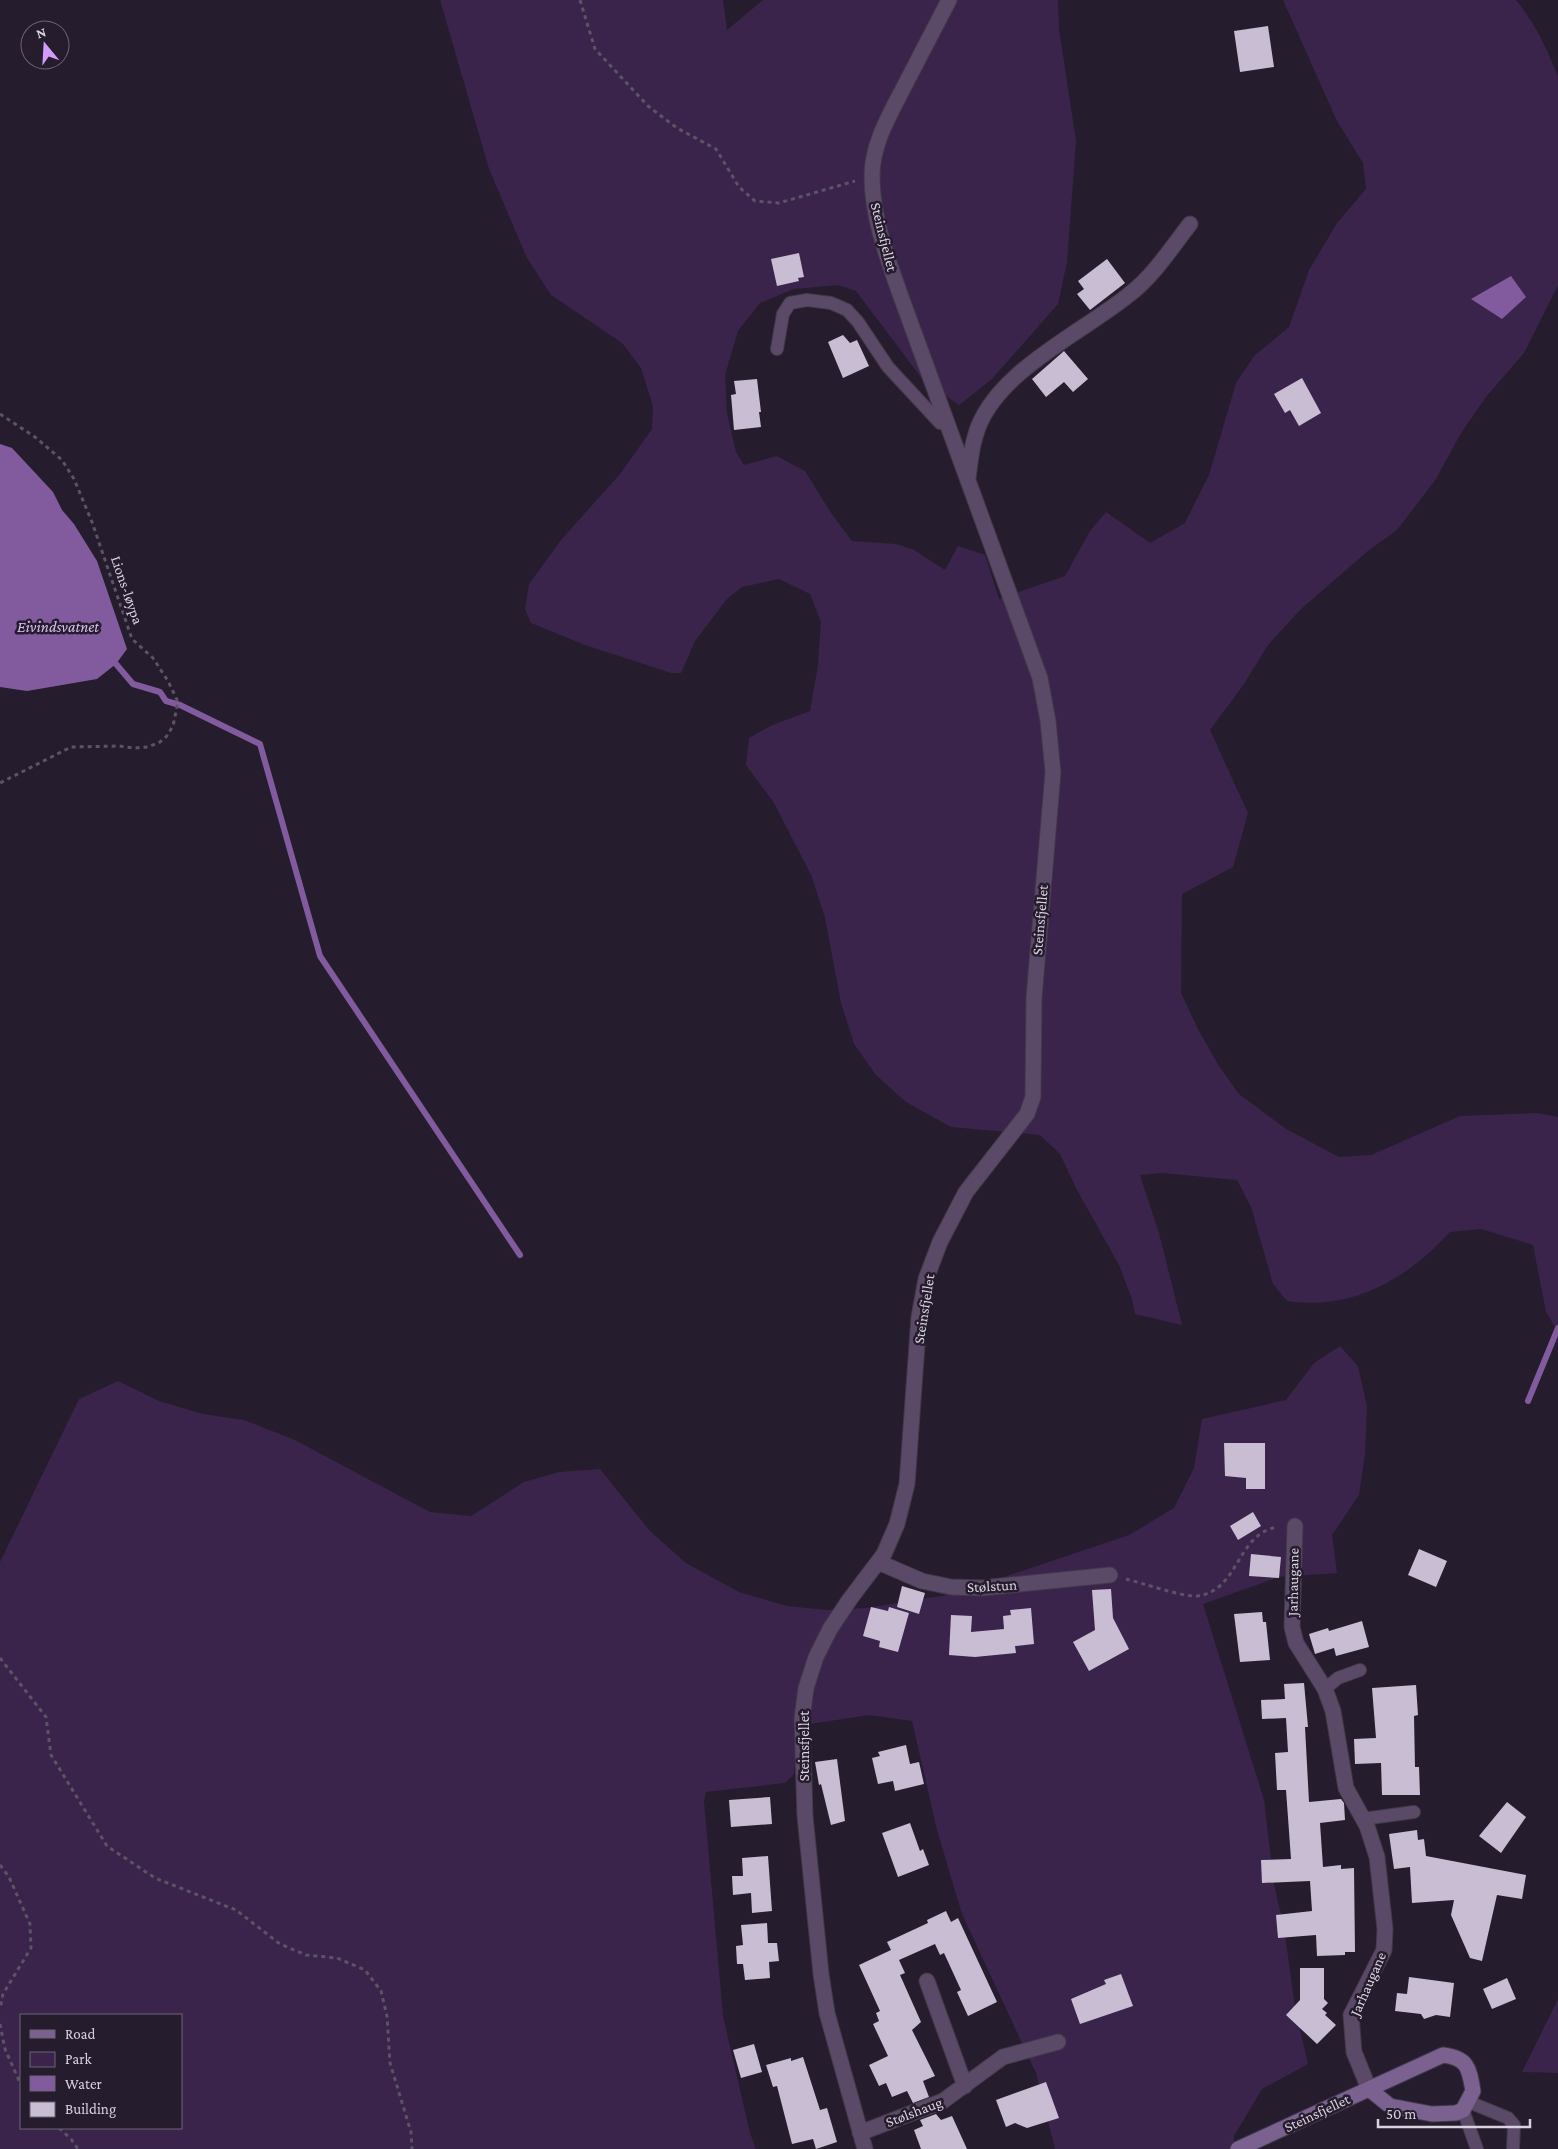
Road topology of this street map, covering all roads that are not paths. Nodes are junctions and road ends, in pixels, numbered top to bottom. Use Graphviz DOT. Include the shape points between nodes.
graph roads {
  1 [pos="949,0"];
  2 [pos="1190,224"];
  3 [pos="777,349"];
  4 [pos="948,424"];
  5 [pos="968,479"];
  6 [pos="1295,1526"];
  7 [pos="878,1562"];
  8 [pos="1110,1576"];
  9 [pos="1360,1670"];
  10 [pos="1326,1690"];
  11 [pos="1414,1812"];
  12 [pos="1363,1819"];
  13 [pos="927,1981"];
  14 [pos="1058,2042"];
  15 [pos="964,2086"];
  16 [pos="1369,2089"];
  17 [pos="1466,2106"];
  18 [pos="860,2132"];
  19 [pos="865,2149"];
  20 [pos="1238,2149"];
  21 [pos="1477,2149"];
  22 [pos="1513,2149"];
  1 -- 4 [label="street, Steinsfjellet" via="888,118 875,148 872,176 885,250"];
  2 -- 5 [label="street, Steinsfjellet" via="1133,292 1034,361 997,395 975,436"];
  3 -- 4 [label="lane" via="783,314 790,303 806,300 831,303 852,315 888,366 940,423"];
  4 -- 5 [label="street, Steinsfjellet"];
  5 -- 7 [label="street, Steinsfjellet" via="1040,678 1048,721 1052,772 1034,998 1033,1097 1021,1122 966,1192 940,1242 926,1280 919,1316 907,1484 897,1524"];
  6 -- 10 [label="street, Jarhaugane" via="1292,1627 1296,1643"];
  7 -- 8 [label="street, Stølstun" via="922,1581 951,1587 982,1588"];
  7 -- 18 [label="street, Steinsfjellet" via="830,1629 816,1657 806,1688 802,1718 806,1816 821,1974 827,2013"];
  9 -- 10 [label="lane" via="1338,1678"];
  10 -- 12 [label="street, Jarhaugane" via="1334,1711 1346,1788"];
  11 -- 12 [label="lane"];
  12 -- 16 [label="street, Jarhaugane" via="1377,1857 1385,1929 1384,1950 1351,2015 1354,2052"];
  13 -- 15 [label="street"];
  14 -- 15 [label="street, Stølshaug" via="1003,2057"];
  15 -- 18 [label="street, Stølshaug" via="943,2101"];
  16 -- 17 [label="street, Steinsfjellet" via="1390,2106 1432,2114 1456,2113"];
  16 -- 17 [label="street, Steinsfjellet" via="1443,2055 1458,2057 1467,2066 1473,2091"];
  16 -- 20 [label="street, Steinsfjellet"];
  17 -- 21 [label="lane"];
  17 -- 22 [label="lane" via="1508,2118 1514,2125"];
  18 -- 19 [label="street, Steinsfjellet"];
}
